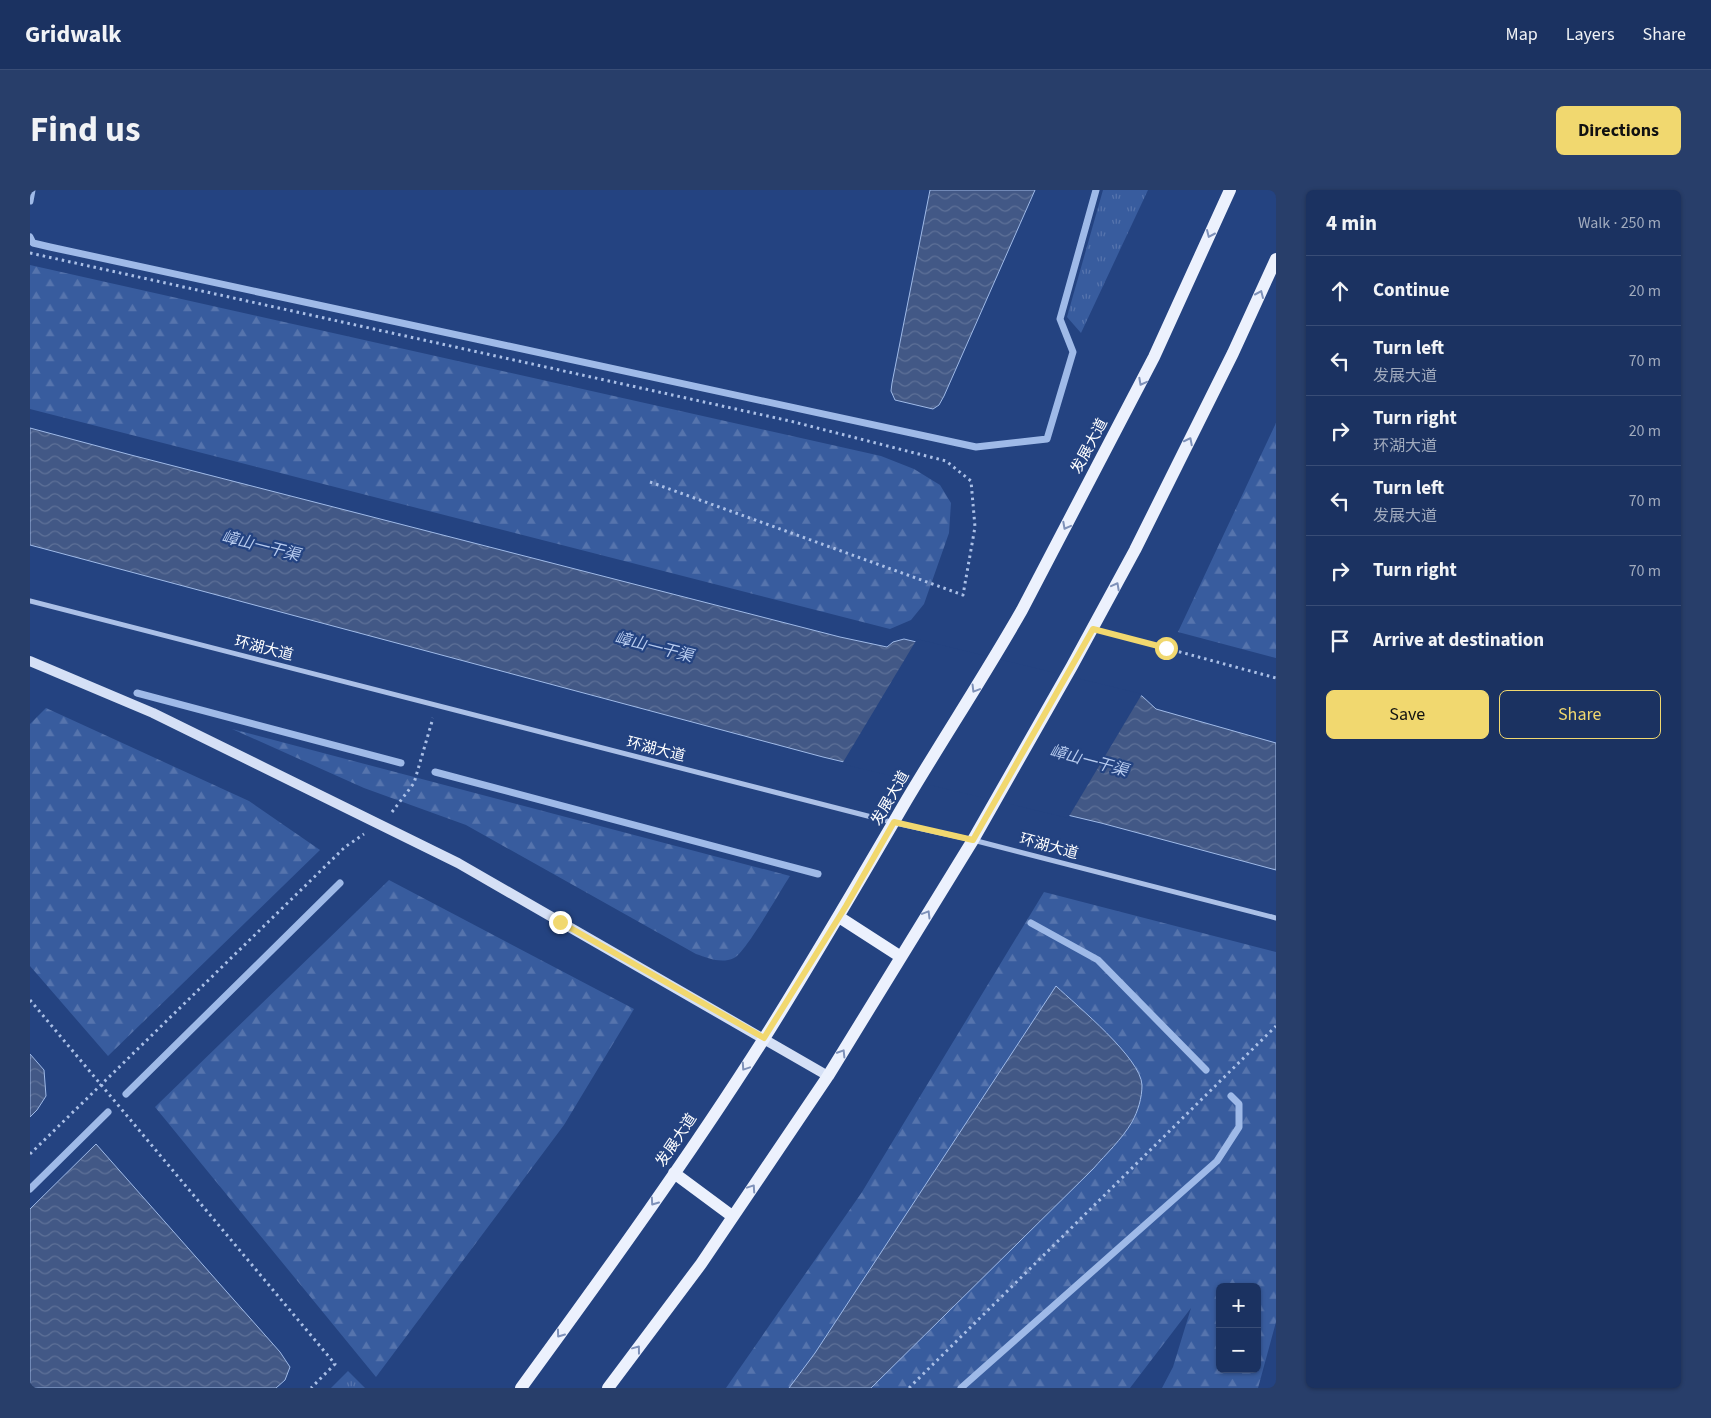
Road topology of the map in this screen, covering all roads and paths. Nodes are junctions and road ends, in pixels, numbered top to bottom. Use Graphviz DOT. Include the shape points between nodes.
graph roads {
  1 [pos="1230,190"];
  2 [pos="30,253"];
  3 [pos="1276,259"];
  4 [pos="650,482"];
  5 [pos="30,602"];
  6 [pos="1093,629"];
  7 [pos="30,661"];
  8 [pos="1276,678"];
  9 [pos="437,706"];
  10 [pos="894,822"];
  11 [pos="380,825"];
  12 [pos="973,840"];
  13 [pos="839,917"];
  14 [pos="1276,918"];
  15 [pos="901,957"];
  16 [pos="30,1000"];
  17 [pos="1276,1026"];
  18 [pos="764,1038"];
  19 [pos="828,1076"];
  20 [pos="102,1084"];
  21 [pos="30,1154"];
  22 [pos="674,1173"];
  23 [pos="732,1216"];
  24 [pos="311,1388"];
  25 [pos="521,1388"];
  26 [pos="608,1388"];
  27 [pos="909,1388"];
  1 -- 10 [label="main road, 发展大道, one-way" via="1154,357 1022,610"];
  2 -- 4 [label="path" via="790,421 946,461 972,481 975,528 963,595"];
  6 -- 3 [label="main road, one-way" via="1233,353"];
  5 -- 9 [label="street, 环湖大道"];
  6 -- 8 [label="path"];
  6 -- 12 [label="main road"];
  7 -- 11 [label="main road" via="153,713"];
  9 -- 10 [label="street, 环湖大道"];
  9 -- 11 [label="path" via="414,783"];
  10 -- 12 [label="street, 环湖大道"];
  10 -- 13 [label="main road, 发展大道"];
  11 -- 18 [label="main road" via="458,864"];
  11 -- 20 [label="path" via="345,847"];
  12 -- 14 [label="street, 环湖大道"];
  15 -- 12 [label="main road, one-way"];
  13 -- 15 [label="main road"];
  13 -- 18 [label="main road, 发展大道"];
  19 -- 15 [label="main road, one-way"];
  16 -- 20 [label="path"];
  17 -- 27 [label="path"];
  18 -- 19 [label="main road"];
  18 -- 22 [label="main road, 发展大道, one-way"];
  23 -- 19 [label="main road, one-way"];
  20 -- 21 [label="path"];
  20 -- 24 [label="path" via="335,1364"];
  22 -- 23 [label="main road"];
  22 -- 25 [label="main road, 发展大道, one-way"];
  26 -- 23 [label="main road, one-way" via="701,1264"];
}
